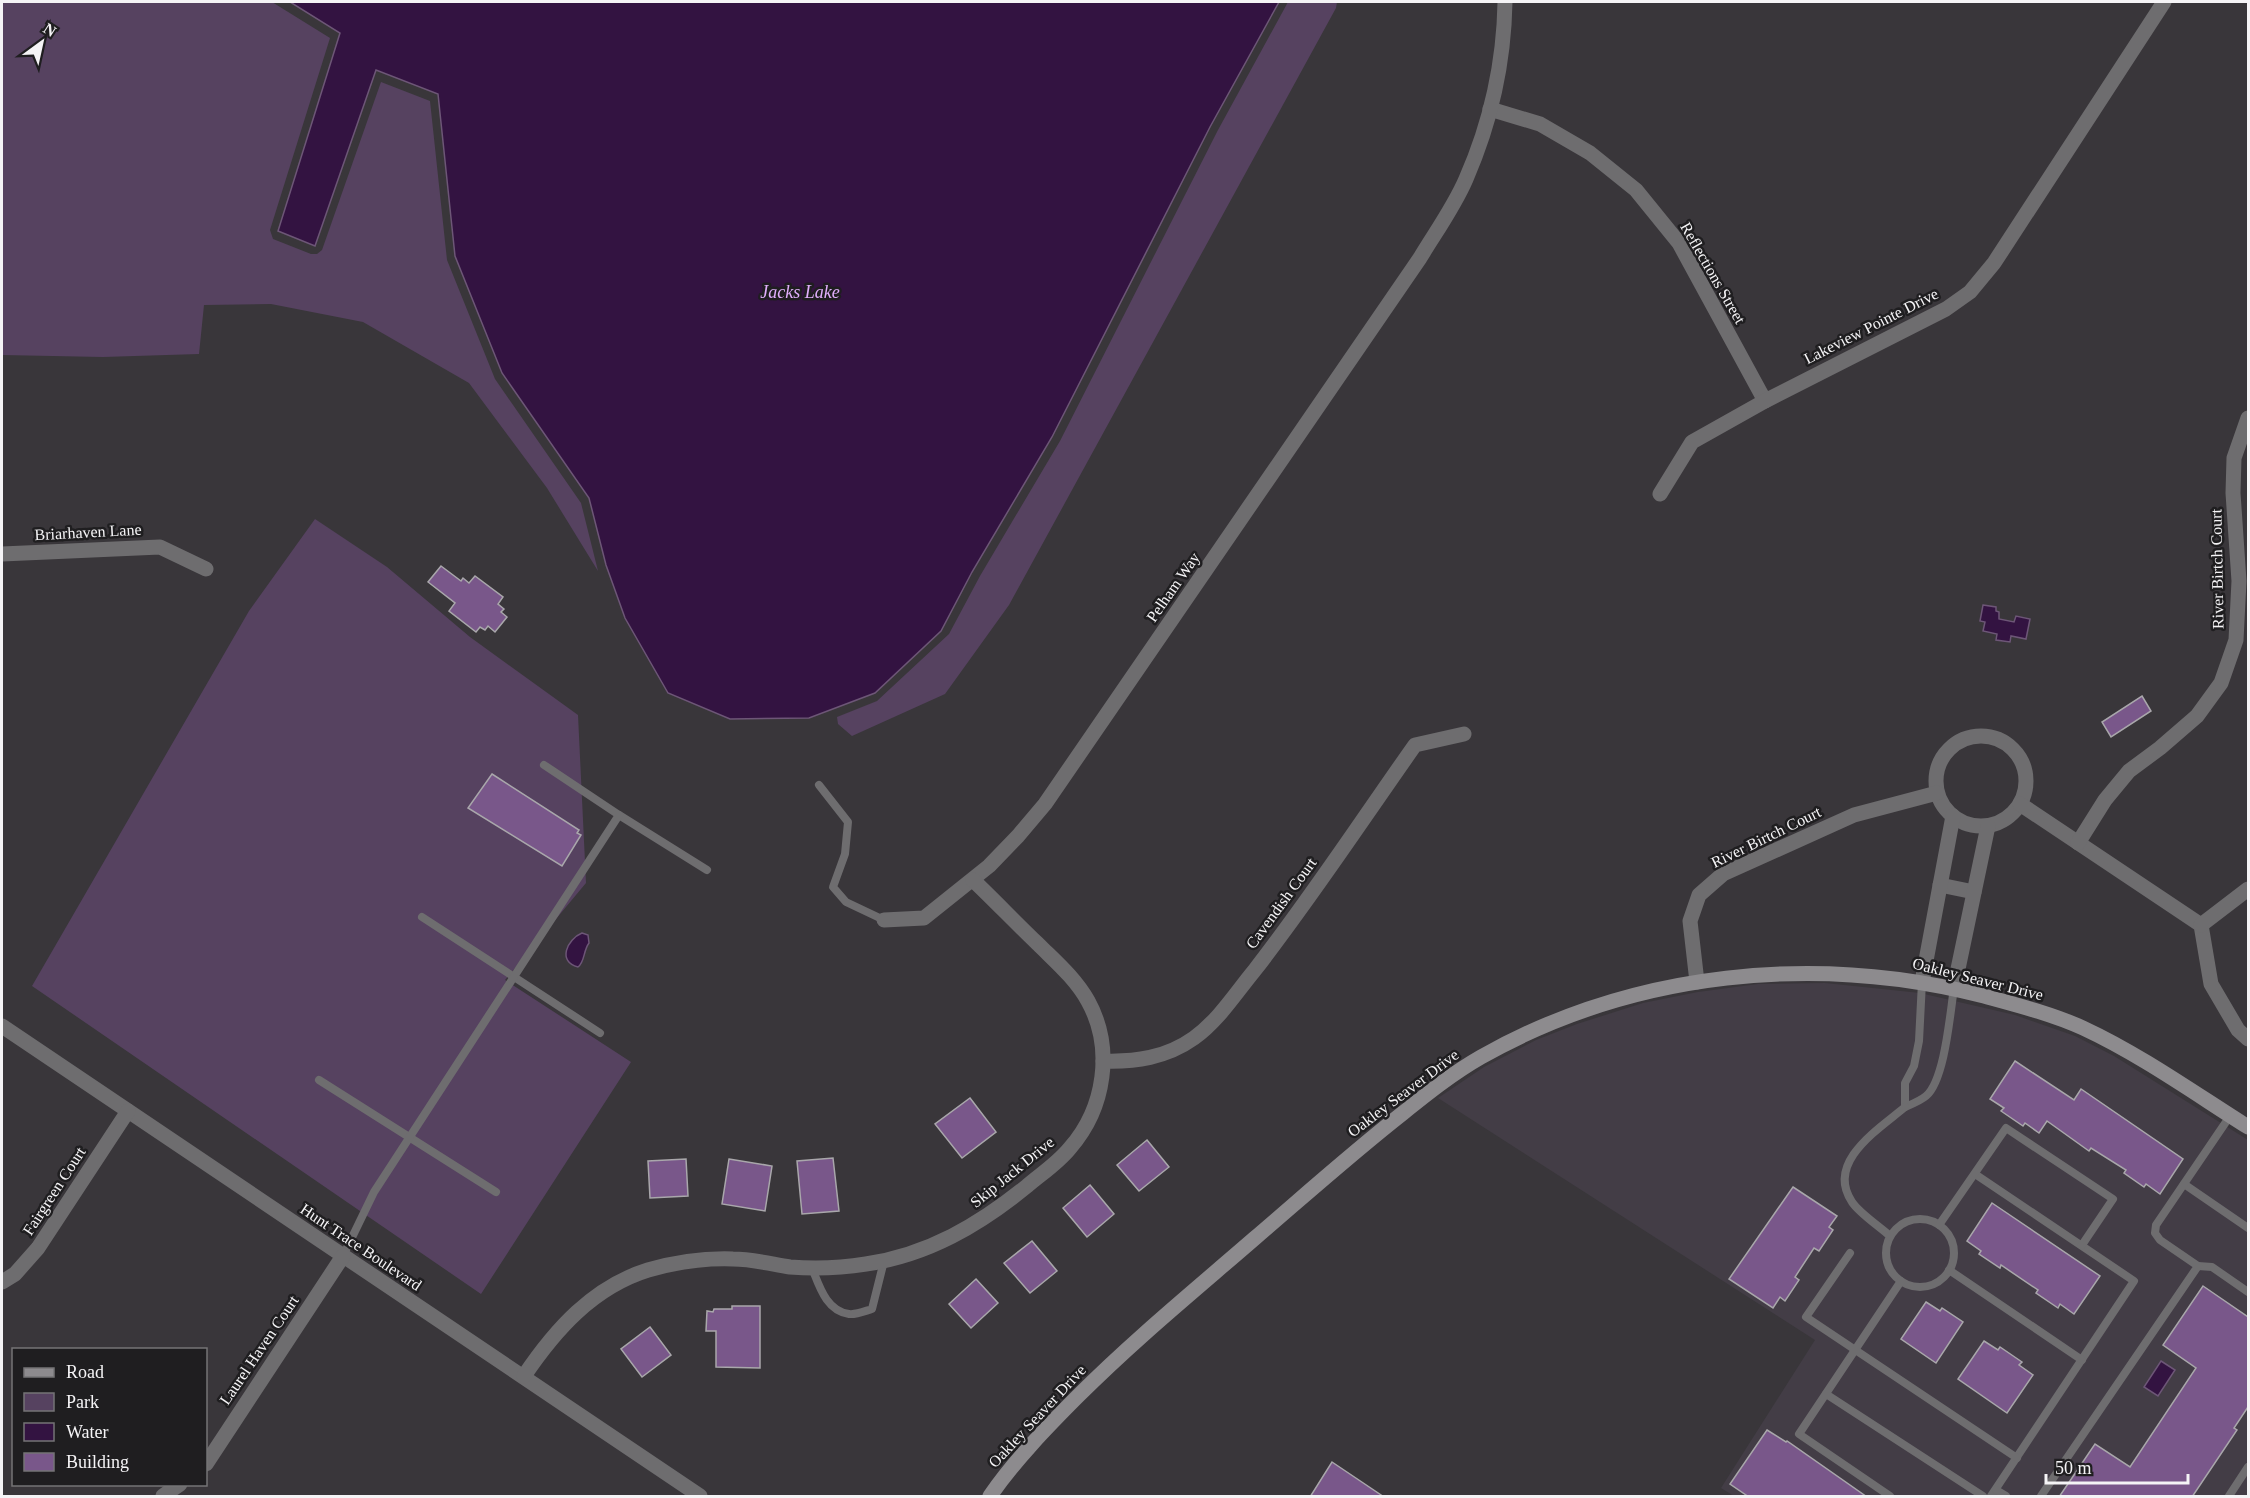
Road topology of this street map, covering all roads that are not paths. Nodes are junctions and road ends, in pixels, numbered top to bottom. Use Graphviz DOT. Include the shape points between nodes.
graph roads {
  1 [pos="1505,2"];
  2 [pos="2164,2"];
  3 [pos="1490,109"];
  4 [pos="1765,401"];
  5 [pos="2248,418"];
  6 [pos="1660,494"];
  7 [pos="2,554"];
  8 [pos="206,569"];
  9 [pos="1464,734"];
  10 [pos="544,765"];
  11 [pos="819,785"];
  12 [pos="1937,793"];
  13 [pos="2020,804"];
  14 [pos="619,815"];
  15 [pos="1953,816"];
  16 [pos="1988,826"];
  17 [pos="2078,843"];
  18 [pos="706,870"];
  19 [pos="973,880"];
  20 [pos="1940,885"];
  21 [pos="2248,889"];
  22 [pos="1974,892"];
  23 [pos="422,917"];
  24 [pos="884,920"];
  25 [pos="2201,925"];
  26 [pos="514,978"];
  27 [pos="1697,982"];
  28 [pos="1922,982"];
  29 [pos="1954,988"];
  30 [pos="2,1026"];
  31 [pos="600,1033"];
  32 [pos="2248,1039"];
  33 [pos="1103,1061"];
  34 [pos="319,1080"];
  35 [pos="1905,1107"];
  36 [pos="128,1111"];
  37 [pos="2230,1116"];
  38 [pos="2248,1127"];
  39 [pos="411,1136"];
  40 [pos="1975,1174"];
  41 [pos="2184,1184"];
  42 [pos="496,1192"];
  43 [pos="1940,1225"];
  44 [pos="2248,1228"];
  45 [pos="1890,1236"];
  46 [pos="2082,1245"];
  47 [pos="1850,1252"];
  48 [pos="343,1256"];
  49 [pos="884,1261"];
  50 [pos="2198,1266"];
  51 [pos="811,1267"];
  52 [pos="1949,1270"];
  53 [pos="1901,1281"];
  54 [pos="2,1282"];
  55 [pos="2248,1292"];
  56 [pos="1855,1350"];
  57 [pos="2082,1360"];
  58 [pos="524,1376"];
  59 [pos="1826,1394"];
  60 [pos="2017,1458"];
  61 [pos="207,1462"];
  62 [pos="2248,1467"];
  63 [pos="179,1486"];
  64 [pos="1994,1493"];
  65 [pos="163,1497"];
  66 [pos="700,1497"];
  67 [pos="990,1497"];
  68 [pos="1890,1497"];
  69 [pos="1983,1497"];
  70 [pos="2006,1497"];
  71 [pos="2042,1497"];
  72 [pos="2229,1497"];
  1 -- 3 [label="street, Pelham Way" via="1497,83"];
  2 -- 4 [label="street, Lakeview Pointe Drive" via="1994,263 1970,292 1946,309"];
  3 -- 4 [label="street, Reflections Street" via="1540,124 1590,153 1636,190 1679,243"];
  3 -- 19 [label="street, Pelham Way" via="1465,181 1420,258 1045,804"];
  4 -- 6 [label="street, Lakeview Pointe Drive" via="1692,442"];
  5 -- 17 [label="street, River Birtch Court" via="2234,458 2239,580 2236,640 2221,683 2197,716 2128,771"];
  7 -- 8 [label="street, Briarhaven Lane" via="160,547"];
  9 -- 33 [label="street, Cavendish Court" via="1415,745 1276,942 1212,1022 1172,1051 1148,1059"];
  10 -- 14 [label="lane"];
  11 -- 24 [label="lane" via="848,822 845,854 833,887 846,902"];
  12 -- 13 [label="street" via="1935,778 1946,751 1958,741 1987,736 2001,740 2022,761 2026,783"];
  12 -- 15 [label="street"];
  12 -- 27 [label="street, River Birtch Court" via="1854,815 1723,874 1698,895 1690,921"];
  13 -- 16 [label="street" via="2006,818"];
  13 -- 17 [label="street"];
  14 -- 18 [label="lane"];
  14 -- 26 [label="lane"];
  15 -- 16 [label="street" via="1974,826"];
  15 -- 20 [label="street"];
  16 -- 22 [label="street"];
  17 -- 25 [label="street"];
  19 -- 24 [label="street, Pelham Way" via="924,918"];
  19 -- 33 [label="street, Skip Jack Drive" via="1074,979 1097,1023"];
  20 -- 22 [label="street"];
  20 -- 28 [label="street"];
  21 -- 25 [label="street"];
  22 -- 29 [label="street"];
  23 -- 26 [label="lane"];
  25 -- 32 [label="street" via="2211,984 2238,1030"];
  26 -- 31 [label="lane"];
  26 -- 39 [label="lane"];
  27 -- 28 [label="street, Oakley Seaver Drive" via="1758,974 1826,972"];
  27 -- 67 [label="street, Oakley Seaver Drive" via="1574,1013 1480,1058 1443,1082 1372,1137 1114,1360 1044,1430"];
  28 -- 29 [label="street, Oakley Seaver Drive"];
  28 -- 35 [label="lane" via="1919,1041 1914,1066 1905,1083"];
  29 -- 35 [label="lane" via="1946,1046 1936,1077 1927,1095"];
  29 -- 37 [label="street, Oakley Seaver Drive" via="2080,1026 2120,1046"];
  30 -- 36 [label="street, Hunt Trace Boulevard"];
  33 -- 49 [label="street, Skip Jack Drive" via="1095,1108 1085,1128 1057,1161 997,1211 966,1230 937,1245"];
  34 -- 39 [label="lane"];
  35 -- 45 [label="lane" via="1858,1148 1848,1161 1845,1185 1852,1202"];
  36 -- 48 [label="street, Hunt Trace Boulevard"];
  36 -- 54 [label="street, Fairgreen Court" via="38,1248 15,1274"];
  37 -- 38 [label="street, Oakley Seaver Drive"];
  37 -- 41 [label="lane"];
  39 -- 42 [label="lane"];
  39 -- 48 [label="lane" via="374,1192"];
  40 -- 43 [label="lane"];
  40 -- 46 [label="lane"];
  40 -- 46 [label="lane" via="2006,1128 2035,1147 2113,1199"];
  41 -- 44 [label="lane"];
  41 -- 50 [label="lane" via="2156,1225 2155,1233"];
  43 -- 45 [label="lane" via="1922,1218 1911,1219 1900,1224"];
  43 -- 52 [label="lane" via="1953,1245"];
  45 -- 53 [label="lane" via="1885,1254 1888,1266"];
  46 -- 57 [label="lane" via="2134,1281"];
  47 -- 56 [label="lane" via="1806,1317"];
  48 -- 58 [label="street, Hunt Trace Boulevard"];
  48 -- 61 [label="street, Laurel Haven Court"];
  49 -- 51 [label="street, Skip Jack Drive"];
  49 -- 51 [label="lane" via="872,1309 850,1315 825,1299"];
  50 -- 55 [label="lane" via="2212,1267"];
  50 -- 71 [label="lane"];
  51 -- 58 [label="street, Skip Jack Drive" via="700,1259 645,1271 614,1285 566,1321"];
  52 -- 53 [label="lane" via="1927,1287"];
  52 -- 57 [label="lane"];
  53 -- 56 [label="lane"];
  56 -- 59 [label="lane"];
  56 -- 60 [label="lane"];
  57 -- 60 [label="lane"];
  58 -- 66 [label="street, Hunt Trace Boulevard"];
  59 -- 68 [label="lane" via="1800,1434"];
  59 -- 69 [label="lane"];
  60 -- 64 [label="lane"];
  62 -- 72 [label="lane"];
  63 -- 65 [label="street"];
  64 -- 70 [label="lane"];
}
